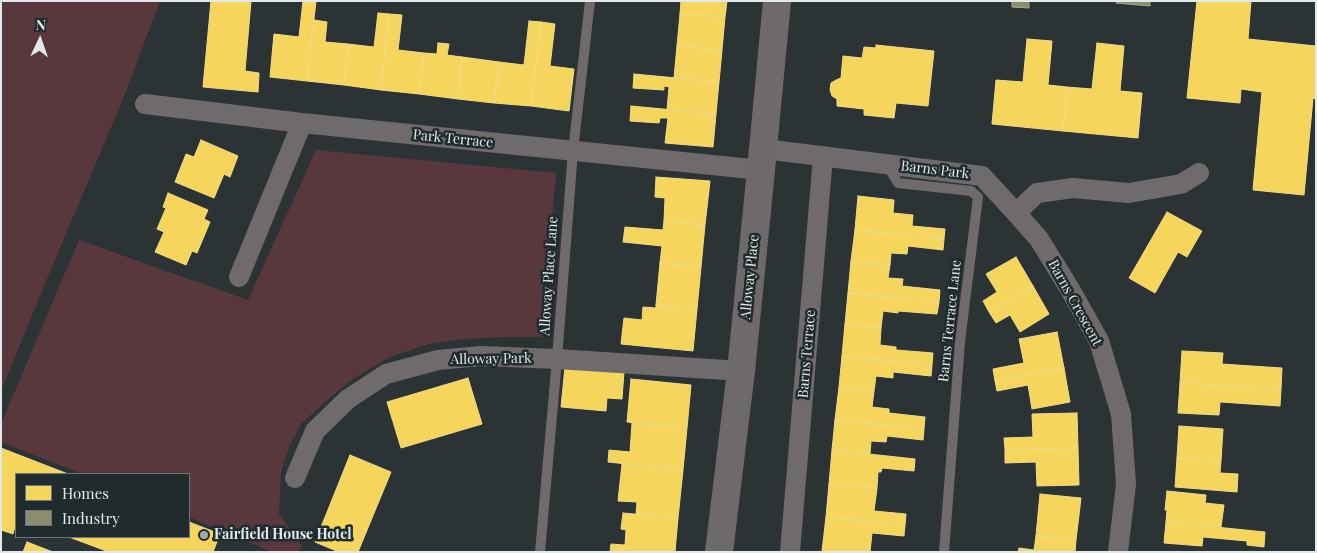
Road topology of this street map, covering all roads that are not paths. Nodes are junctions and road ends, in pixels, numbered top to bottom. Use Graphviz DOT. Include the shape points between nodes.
graph roads {
  1 [pos="590,1"];
  2 [pos="777,1"];
  3 [pos="145,104"];
  4 [pos="302,123"];
  5 [pos="573,151"];
  6 [pos="823,156"];
  7 [pos="762,159"];
  8 [pos="887,165"];
  9 [pos="1199,173"];
  10 [pos="1016,213"];
  11 [pos="239,277"];
  12 [pos="557,359"];
  13 [pos="741,371"];
  14 [pos="295,478"];
  15 [pos="540,552"];
  16 [pos="719,552"];
  17 [pos="790,552"];
  18 [pos="944,552"];
  19 [pos="1118,552"];
  1 -- 5 [label="lane, Alloway Place Lane"];
  2 -- 7 [label="main road, Alloway Place"];
  3 -- 4 [label="street, Park Terrace"];
  4 -- 5 [label="street, Park Terrace"];
  4 -- 11 [label="street"];
  5 -- 7 [label="street, Park Terrace"];
  5 -- 12 [label="lane, Alloway Place Lane"];
  6 -- 7 [label="street, Barns Park"];
  6 -- 8 [label="street, Barns Park"];
  6 -- 17 [label="street, Barns Terrace"];
  7 -- 13 [label="main road, Alloway Place"];
  8 -- 10 [label="street, Barns Park" via="982,176"];
  8 -- 18 [label="lane, Barns Terrace Lane" via="898,183 971,191 978,197 960,342"];
  9 -- 10 [label="street" via="1180,184 1128,193 1073,188 1037,193"];
  10 -- 19 [label="street, Barns Crescent" via="1039,239 1099,341 1121,414 1126,484"];
  12 -- 13 [label="street, Alloway Park"];
  12 -- 14 [label="street, Alloway Park" via="481,356 438,360 386,374 348,399 315,431"];
  12 -- 15 [label="lane, Alloway Place Lane"];
  13 -- 16 [label="main road, Alloway Place"];
}
